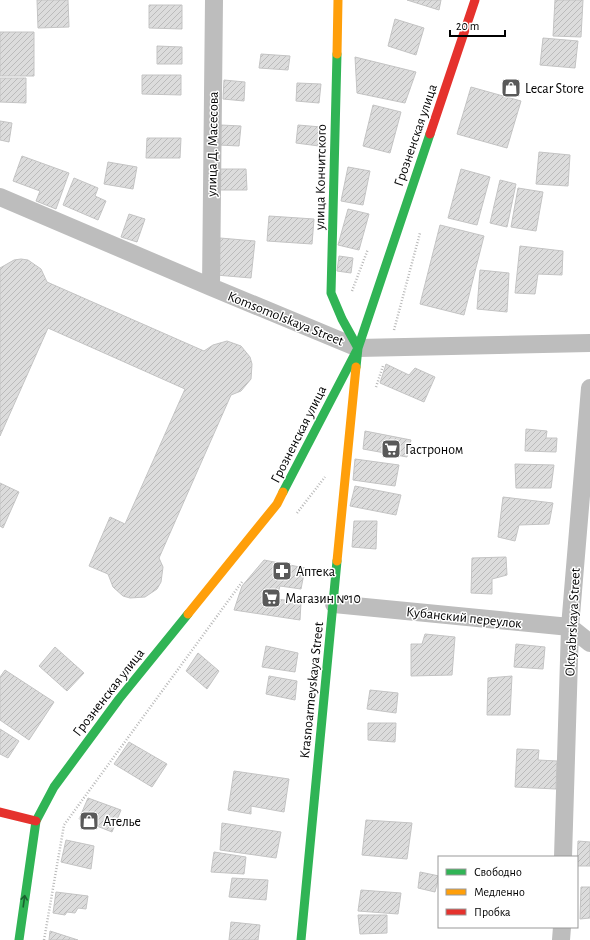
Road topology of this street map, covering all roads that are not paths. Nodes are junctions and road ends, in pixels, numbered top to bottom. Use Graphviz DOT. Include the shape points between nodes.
graph roads {
  1 [pos="214,0"];
  2 [pos="338,0"];
  3 [pos="475,0"];
  4 [pos="0,197"];
  5 [pos="211,287"];
  6 [pos="590,343"];
  7 [pos="358,348"];
  8 [pos="590,388"];
  9 [pos="334,604"];
  10 [pos="570,627"];
  11 [pos="590,643"];
  12 [pos="0,812"];
  13 [pos="36,821"];
  14 [pos="564,856"];
  15 [pos="562,928"];
  16 [pos="19,940"];
  17 [pos="300,940"];
  18 [pos="561,940"];
  1 -- 5 [label="street, улица Д. Масесова"];
  2 -- 7 [label="main road, улица Кончитского" via="331,292"];
  3 -- 7 [label="main road, Грозненская улица"];
  4 -- 5 [label="street, Komsomolskaya Street"];
  5 -- 7 [label="street, Komsomolskaya Street"];
  6 -- 7 [label="street, Komsomolskaya Street"];
  7 -- 9 [label="main road, Krasnoarmeyskaya Street"];
  7 -- 13 [label="main road, Грозненская улица" via="277,504 119,699 54,787"];
  8 -- 10 [label="street, Oktyabrskaya Street"];
  9 -- 10 [label="street, Кубанский переулок"];
  9 -- 17 [label="main road, Krasnoarmeyskaya Street"];
  10 -- 11 [label="street"];
  10 -- 14 [label="street, Oktyabrskaya Street"];
  12 -- 13 [label="main road"];
  16 -- 13 [label="main road, Грозненская улица, one-way"];
  15 -- 18 [label="street"];
}
